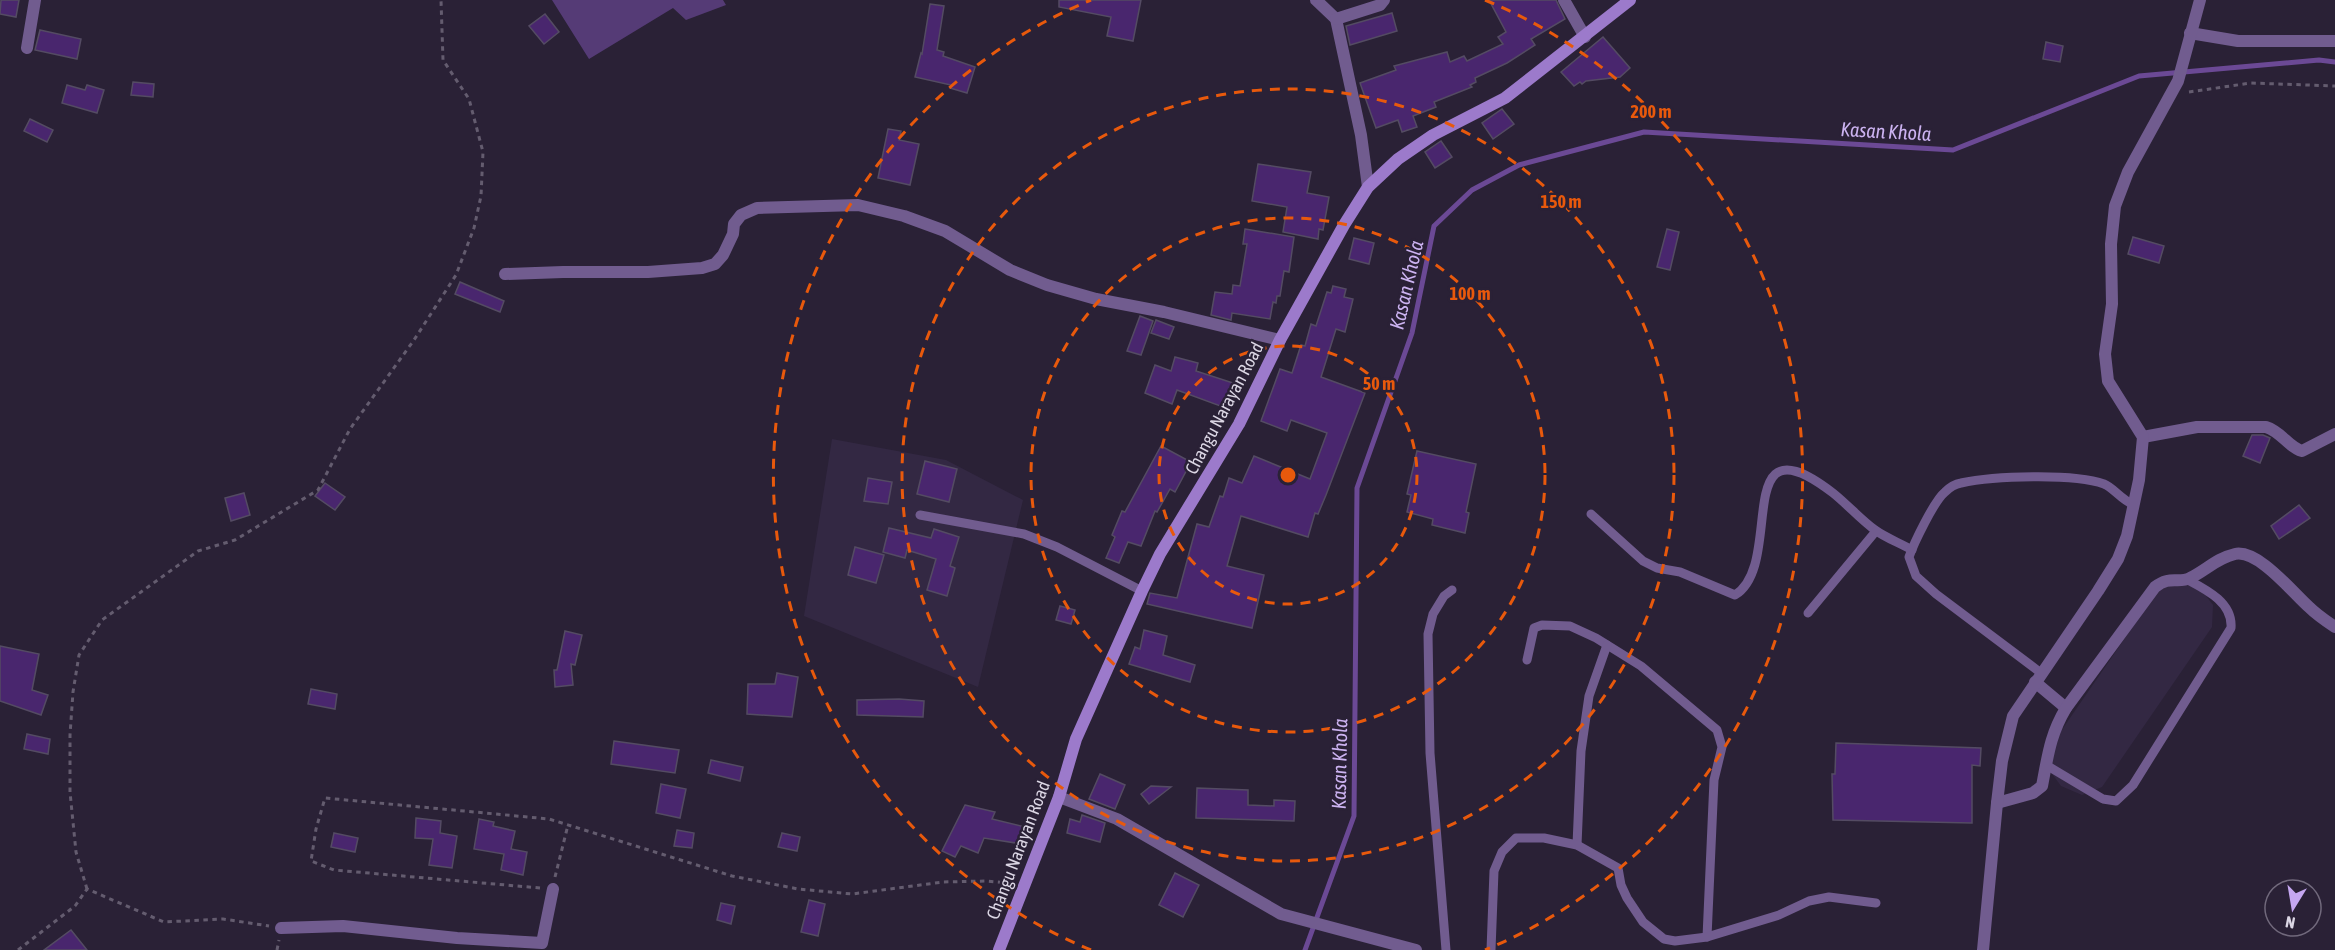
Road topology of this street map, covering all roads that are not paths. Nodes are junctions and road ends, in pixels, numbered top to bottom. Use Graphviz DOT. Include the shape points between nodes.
graph roads {
  1 [pos="35,0"];
  2 [pos="1316,0"];
  3 [pos="1384,0"];
  4 [pos="1564,0"];
  5 [pos="1629,0"];
  6 [pos="2200,0"];
  7 [pos="1336,19"];
  8 [pos="2190,33"];
  9 [pos="1585,37"];
  10 [pos="2335,41"];
  11 [pos="27,48"];
  12 [pos="1368,187"];
  13 [pos="505,274"];
  14 [pos="1280,340"];
  15 [pos="2335,434"];
  16 [pos="2143,437"];
  17 [pos="2134,505"];
  18 [pos="1591,514"];
  19 [pos="920,515"];
  20 [pos="1876,531"];
  21 [pos="1912,550"];
  22 [pos="2188,580"];
  23 [pos="1452,590"];
  24 [pos="1142,591"];
  25 [pos="1808,613"];
  26 [pos="2335,627"];
  27 [pos="1608,645"];
  28 [pos="1527,660"];
  29 [pos="2038,678"];
  30 [pos="2066,708"];
  31 [pos="2046,765"];
  32 [pos="1059,797"];
  33 [pos="1996,803"];
  34 [pos="1577,845"];
  35 [pos="553,889"];
  36 [pos="1876,903"];
  37 [pos="281,928"];
  38 [pos="1707,937"];
  39 [pos="999,950"];
  40 [pos="1416,950"];
  41 [pos="1446,950"];
  42 [pos="1491,950"];
  43 [pos="1983,950"];
  1 -- 11 [label="street"];
  2 -- 7 [label="street"];
  3 -- 7 [label="street" via="1380,5"];
  4 -- 9 [label="street"];
  5 -- 9 [label="main road, Changu Narayan Road"];
  6 -- 8 [label="street"];
  7 -- 12 [label="street" via="1359,123"];
  8 -- 10 [label="street" via="2238,41"];
  8 -- 16 [label="street" via="2178,81 2127,172 2115,206 2112,304 2105,354 2108,381"];
  9 -- 12 [label="main road, Changu Narayan Road" via="1505,98 1433,135 1398,159"];
  12 -- 14 [label="main road, Changu Narayan Road"];
  13 -- 14 [label="street" via="702,268 715,264 733,234 734,224 741,215 756,208 858,206 904,216 945,231 1010,270 1047,285"];
  14 -- 24 [label="main road, Changu Narayan Road" via="1239,424 1160,554"];
  15 -- 16 [label="street" via="2302,451 2266,428 2197,427"];
  16 -- 17 [label="street"];
  17 -- 21 [label="lane" via="2106,485 2082,479 2014,478 1958,483 1942,494"];
  17 -- 29 [label="street" via="2118,559"];
  18 -- 20 [label="lane" via="1643,561 1735,595 1750,580 1766,490 1780,470 1806,474"];
  19 -- 24 [label="lane" via="1024,534"];
  20 -- 21 [label="lane"];
  20 -- 25 [label="lane"];
  21 -- 29 [label="lane" via="1910,557 1916,576"];
  22 -- 26 [label="street" via="2212,563 2237,553 2247,555 2261,562 2311,610"];
  22 -- 30 [label="street" via="2172,579 2155,587"];
  22 -- 31 [label="lane" via="2223,603 2232,617 2231,627 2133,785 2116,801 2103,799"];
  23 -- 41 [label="lane" via="1433,614 1428,634 1430,753"];
  24 -- 32 [label="main road, Changu Narayan Road" via="1076,739"];
  27 -- 28 [label="lane" via="1570,626 1542,625 1534,628"];
  27 -- 34 [label="lane" via="1589,696 1581,751"];
  27 -- 38 [label="lane" via="1641,666 1717,730 1722,747 1714,780"];
  29 -- 30 [label="street"];
  29 -- 33 [label="street" via="2013,716"];
  30 -- 31 [label="street" via="2048,746"];
  31 -- 33 [label="street" via="2042,786 2033,793"];
  32 -- 39 [label="main road, Changu Narayan Road"];
  32 -- 40 [label="street" via="1117,819 1281,914"];
  33 -- 43 [label="street"];
  34 -- 38 [label="lane" via="1618,868 1627,898 1643,922 1664,939"];
  34 -- 42 [label="lane" via="1544,838 1516,838 1502,852 1494,871"];
  35 -- 37 [label="street" via="542,943 343,926"];
  36 -- 38 [label="lane" via="1829,897"];
}
